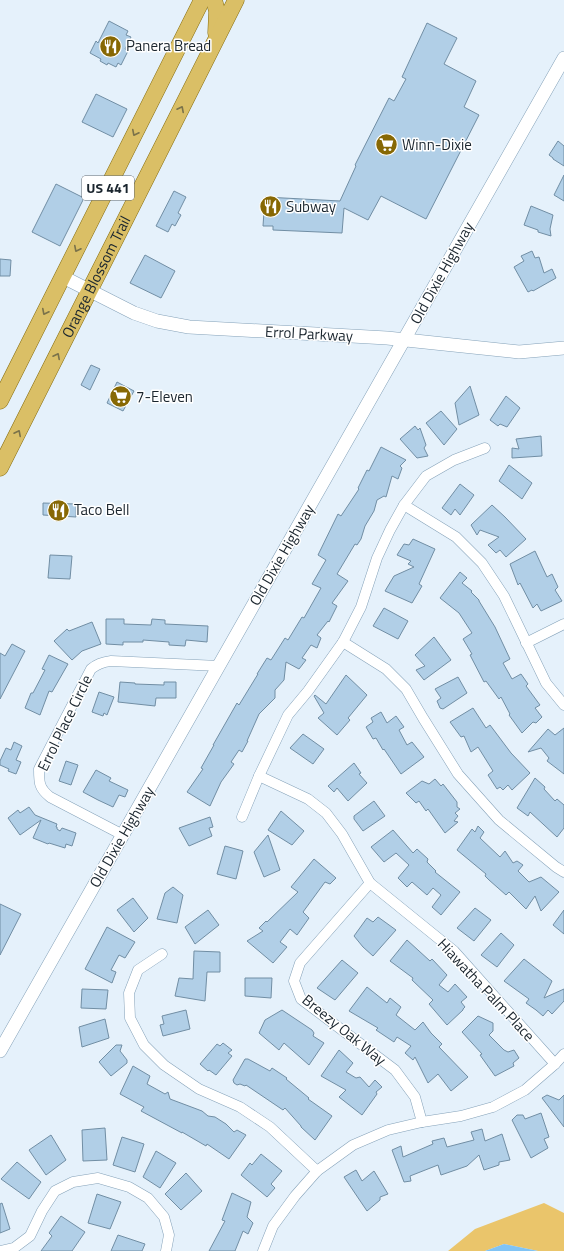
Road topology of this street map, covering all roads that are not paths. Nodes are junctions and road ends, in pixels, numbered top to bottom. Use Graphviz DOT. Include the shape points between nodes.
graph roads {
  1 [pos="202,0"];
  2 [pos="214,0"];
  3 [pos="236,0"];
  4 [pos="215,41"];
  5 [pos="564,58"];
  6 [pos="63,277"];
  7 [pos="90,290"];
  8 [pos="404,340"];
  9 [pos="564,348"];
  10 [pos="0,401"];
  11 [pos="485,448"];
  12 [pos="0,468"];
  13 [pos="404,505"];
  14 [pos="564,624"];
  15 [pos="342,642"];
  16 [pos="526,643"];
  17 [pos="219,666"];
  18 [pos="564,705"];
  19 [pos="259,776"];
  20 [pos="242,817"];
  21 [pos="123,835"];
  22 [pos="564,872"];
  23 [pos="370,883"];
  24 [pos="162,954"];
  25 [pos="0,1051"];
  26 [pos="564,1054"];
  27 [pos="555,1064"];
  28 [pos="422,1122"];
  29 [pos="317,1171"];
  30 [pos="0,1251"];
  31 [pos="166,1251"];
  32 [pos="263,1251"];
  1 -- 6 [label="main road, Orange Blossom Trail / US 441, one-way"];
  2 -- 4 [label="main road" via="217,11"];
  3 -- 4 [label="main road, Orange Blossom Trail / US 441"];
  7 -- 4 [label="main road, Orange Blossom Trail / US 441, one-way"];
  5 -- 8 [label="street, Old Dixie Highway"];
  6 -- 7 [label="street, Errol Parkway"];
  6 -- 10 [label="main road, Orange Blossom Trail / US 441, one-way"];
  7 -- 8 [label="street, Errol Parkway" via="134,313 157,321 189,327"];
  12 -- 7 [label="main road, Orange Blossom Trail / US 441, one-way"];
  8 -- 9 [label="street, Errol Parkway" via="519,352"];
  8 -- 17 [label="street, Old Dixie Highway"];
  11 -- 13 [label="street" via="454,460 426,476"];
  13 -- 15 [label="street" via="377,558 361,607"];
  13 -- 16 [label="street" via="456,537 482,563 504,596"];
  14 -- 16 [label="street"];
  15 -- 19 [label="street" via="288,715"];
  15 -- 22 [label="street" via="386,668 406,689 458,774 499,820"];
  16 -- 18 [label="street" via="546,683"];
  17 -- 21 [label="street, Old Dixie Highway"];
  17 -- 21 [label="street, Errol Place Circle" via="111,661 97,664 91,669 39,769 39,784 50,797"];
  19 -- 20 [label="street"];
  19 -- 23 [label="street, Hiawatha Palm Place" via="308,799 326,813 342,834"];
  21 -- 25 [label="street, Old Dixie Highway"];
  23 -- 27 [label="street, Hiawatha Palm Place" via="454,951"];
  23 -- 28 [label="street, Breezy Oak Way" via="300,963 294,981 301,999 395,1070 415,1097"];
  24 -- 29 [label="street" via="138,970 129,993 130,1018 144,1045 164,1065 199,1089 240,1107 270,1127"];
  26 -- 27 [label="street"];
  27 -- 28 [label="street" via="525,1090 493,1107 461,1116"];
  28 -- 29 [label="street" via="388,1130 353,1145"];
  29 -- 32 [label="street" via="273,1226"];
  30 -- 31 [label="street" via="14,1248 30,1236 55,1191 73,1182 98,1178 129,1187 148,1198 164,1217 169,1235"];
}
